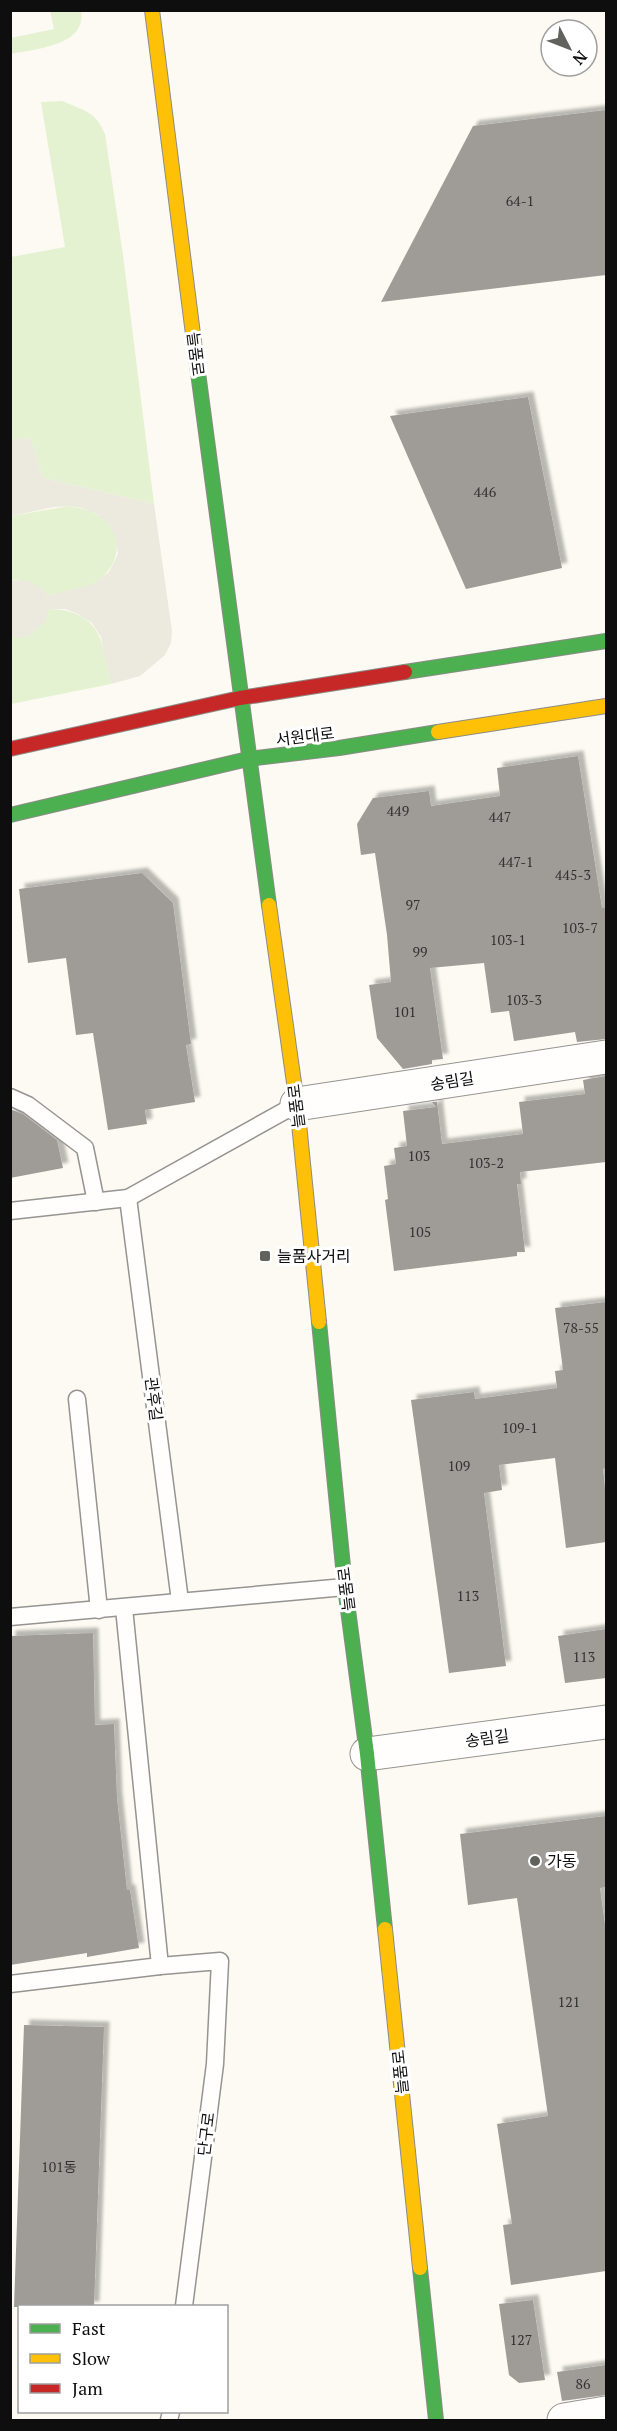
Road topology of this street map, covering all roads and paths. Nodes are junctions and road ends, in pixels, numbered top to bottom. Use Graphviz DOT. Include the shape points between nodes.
graph roads {
  1 [pos="152,10"];
  2 [pos="606,641"];
  3 [pos="240,698"];
  4 [pos="606,706"];
  5 [pos="10,749"];
  6 [pos="248,759"];
  7 [pos="10,815"];
  8 [pos="606,1057"];
  9 [pos="10,1097"];
  10 [pos="297,1104"];
  11 [pos="128,1198"];
  12 [pos="96,1202"];
  13 [pos="10,1211"];
  14 [pos="77,1399"];
  15 [pos="345,1587"];
  16 [pos="180,1601"];
  17 [pos="124,1608"];
  18 [pos="99,1610"];
  19 [pos="10,1617"];
  20 [pos="606,1722"];
  21 [pos="367,1754"];
  22 [pos="160,1966"];
  23 [pos="10,1984"];
  24 [pos="184,2305"];
  25 [pos="606,2413"];
  26 [pos="436,2421"];
  27 [pos="564,2421"];
  1 -- 3 [label="street, 늘품로"];
  2 -- 3 [label="street"];
  3 -- 5 [label="street"];
  3 -- 6 [label="street, 늘품로"];
  4 -- 6 [label="street, 서원대로"];
  6 -- 7 [label="street, 서원대로"];
  6 -- 10 [label="street, 늘품로"];
  8 -- 10 [label="street, 송림길"];
  9 -- 12 [label="lane" via="28,1105 85,1148"];
  10 -- 11 [label="lane"];
  10 -- 15 [label="street, 늘품로"];
  11 -- 12 [label="lane"];
  11 -- 16 [label="lane, 관후길"];
  12 -- 13 [label="lane"];
  14 -- 18 [label="lane"];
  15 -- 16 [label="lane"];
  15 -- 21 [label="street, 늘품로"];
  16 -- 17 [label="lane"];
  17 -- 18 [label="lane"];
  17 -- 22 [label="lane"];
  18 -- 19 [label="lane"];
  20 -- 21 [label="street, 송림길"];
  21 -- 26 [label="street, 늘품로"];
  22 -- 23 [label="lane"];
  22 -- 24 [label="lane, 단구로" via="220,1962 215,2064"];
  25 -- 27 [label="street"];
}
